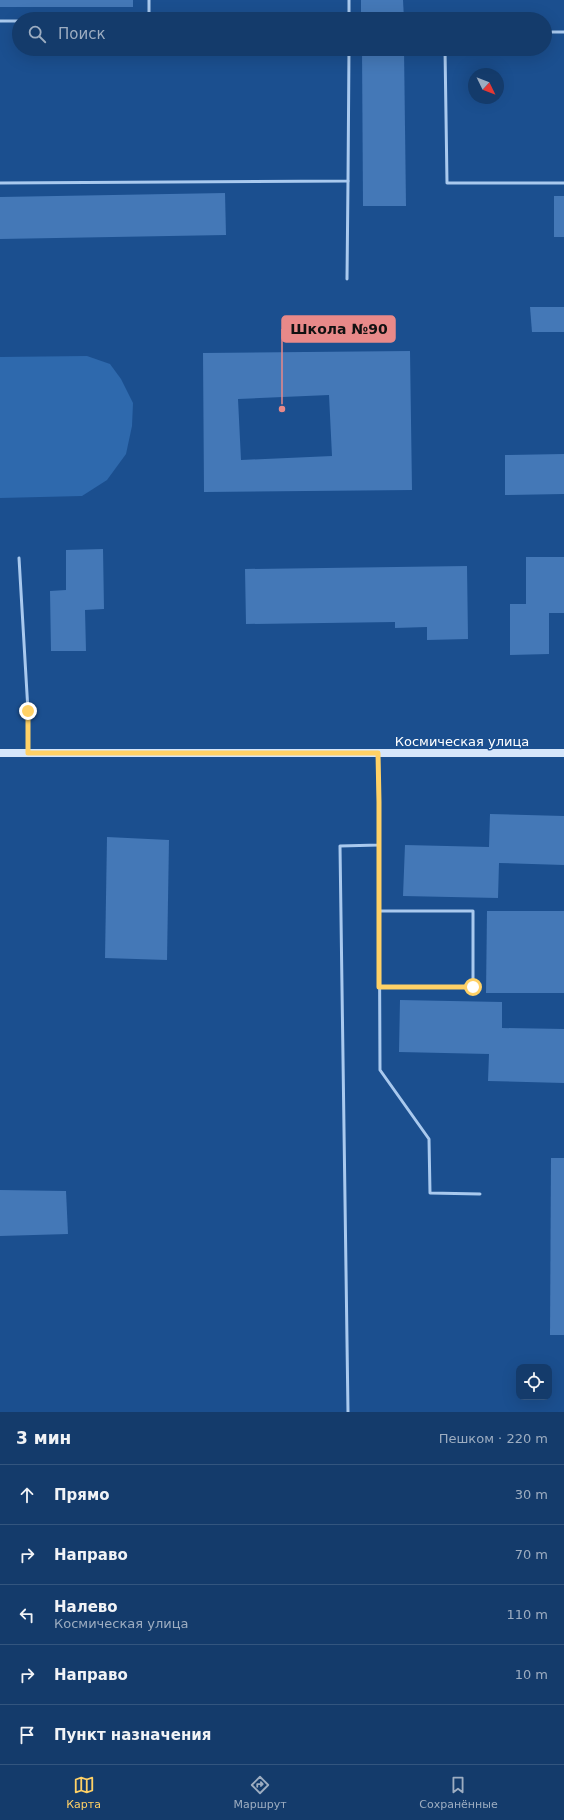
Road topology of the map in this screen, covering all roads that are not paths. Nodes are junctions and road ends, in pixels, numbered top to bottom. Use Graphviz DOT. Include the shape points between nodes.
graph roads {
  1 [pos="149,0"];
  2 [pos="348,0"];
  3 [pos="149,12"];
  4 [pos="348,12"];
  5 [pos="0,21"];
  6 [pos="12,21"];
  7 [pos="552,32"];
  8 [pos="564,32"];
  9 [pos="348,56"];
  10 [pos="444,56"];
  11 [pos="348,181"];
  12 [pos="0,183"];
  13 [pos="564,183"];
  14 [pos="347,279"];
  15 [pos="19,558"];
  16 [pos="0,753"];
  17 [pos="28,753"];
  18 [pos="378,753"];
  19 [pos="564,753"];
  20 [pos="379,845"];
  21 [pos="379,911"];
  22 [pos="379,987"];
  23 [pos="480,1194"];
  24 [pos="348,1412"];
  1 -- 3 [label="lane"];
  2 -- 4 [label="lane"];
  5 -- 6 [label="lane"];
  7 -- 8 [label="lane"];
  9 -- 11 [label="lane"];
  10 -- 13 [label="lane" via="447,183"];
  11 -- 12 [label="lane"];
  11 -- 14 [label="lane"];
  15 -- 17 [label="lane"];
  16 -- 17 [label="main road, Космическая улица"];
  17 -- 18 [label="main road, Космическая улица"];
  18 -- 19 [label="main road, Космическая улица"];
  18 -- 20 [label="lane"];
  20 -- 21 [label="lane"];
  20 -- 24 [label="lane" via="340,846"];
  21 -- 22 [label="lane"];
  21 -- 22 [label="lane" via="473,911 473,987"];
  22 -- 23 [label="lane" via="380,1070 429,1139 430,1193"];
}
